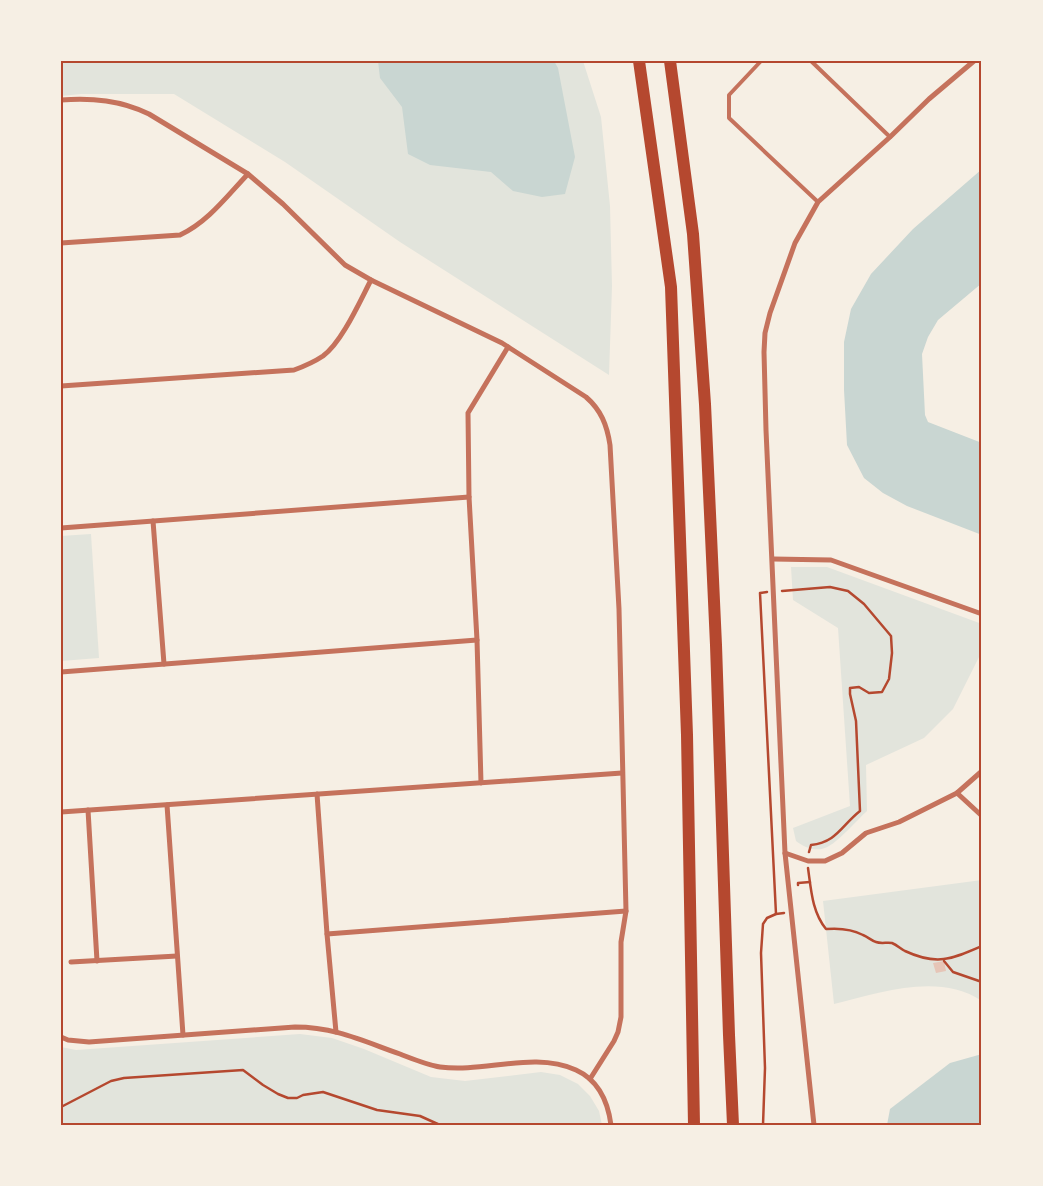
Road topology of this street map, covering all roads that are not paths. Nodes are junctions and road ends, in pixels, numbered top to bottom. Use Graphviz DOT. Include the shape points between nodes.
graph roads {
  1 [pos="639,61"];
  2 [pos="670,61"];
  3 [pos="761,61"];
  4 [pos="811,61"];
  5 [pos="974,61"];
  6 [pos="61,100"];
  7 [pos="890,137"];
  8 [pos="248,174"];
  9 [pos="818,202"];
  10 [pos="61,243"];
  11 [pos="371,280"];
  12 [pos="508,347"];
  13 [pos="61,386"];
  14 [pos="468,497"];
  15 [pos="153,521"];
  16 [pos="61,528"];
  17 [pos="773,559"];
  18 [pos="982,614"];
  19 [pos="477,640"];
  20 [pos="164,664"];
  21 [pos="61,672"];
  22 [pos="982,771"];
  23 [pos="622,773"];
  24 [pos="481,783"];
  25 [pos="957,792"];
  26 [pos="317,794"];
  27 [pos="167,805"];
  28 [pos="88,810"];
  29 [pos="61,812"];
  30 [pos="982,816"];
  31 [pos="786,853"];
  32 [pos="626,912"];
  33 [pos="326,934"];
  34 [pos="177,956"];
  35 [pos="97,961"];
  36 [pos="71,962"];
  37 [pos="336,1032"];
  38 [pos="183,1035"];
  39 [pos="61,1037"];
  40 [pos="590,1079"];
  41 [pos="611,1125"];
  42 [pos="694,1125"];
  43 [pos="734,1125"];
  44 [pos="814,1125"];
  1 -- 42 [label="highway" via="671,287 687,735"];
  2 -- 43 [label="highway" via="694,234 702,358"];
  3 -- 9 [label="lane" via="729,95 730,118"];
  4 -- 7 [label="lane"];
  5 -- 7 [label="street"];
  6 -- 8 [label="street" via="103,99 138,108"];
  7 -- 9 [label="street"];
  8 -- 10 [label="street" via="211,214 180,235"];
  8 -- 11 [label="street" via="335,256"];
  9 -- 17 [label="street" via="795,243 766,333 766,430"];
  11 -- 12 [label="street" via="479,330"];
  11 -- 13 [label="street" via="333,347 308,365 294,370"];
  12 -- 14 [label="street" via="468,413"];
  12 -- 23 [label="street" via="586,397 604,420 610,445 619,610"];
  14 -- 15 [label="street"];
  14 -- 19 [label="street"];
  15 -- 16 [label="street"];
  15 -- 20 [label="street"];
  17 -- 18 [label="street" via="831,560"];
  17 -- 31 [label="street"];
  19 -- 20 [label="street"];
  19 -- 24 [label="street"];
  20 -- 21 [label="street"];
  22 -- 25 [label="street"];
  23 -- 24 [label="street"];
  23 -- 32 [label="street"];
  24 -- 26 [label="street"];
  25 -- 30 [label="street"];
  25 -- 31 [label="street" via="899,822 866,833 842,853 824,860 808,861"];
  26 -- 27 [label="street"];
  26 -- 33 [label="street"];
  27 -- 28 [label="street"];
  27 -- 34 [label="street"];
  28 -- 29 [label="street"];
  28 -- 35 [label="street"];
  31 -- 44 [label="street"];
  32 -- 33 [label="street"];
  32 -- 40 [label="street" via="618,1032"];
  33 -- 37 [label="street"];
  34 -- 35 [label="street"];
  34 -- 38 [label="street"];
  35 -- 36 [label="street"];
  37 -- 38 [label="street" via="294,1027"];
  37 -- 40 [label="street" via="438,1067 537,1062 575,1070"];
  38 -- 39 [label="street" via="89,1042"];
  40 -- 41 [label="street" via="606,1102"];
}
